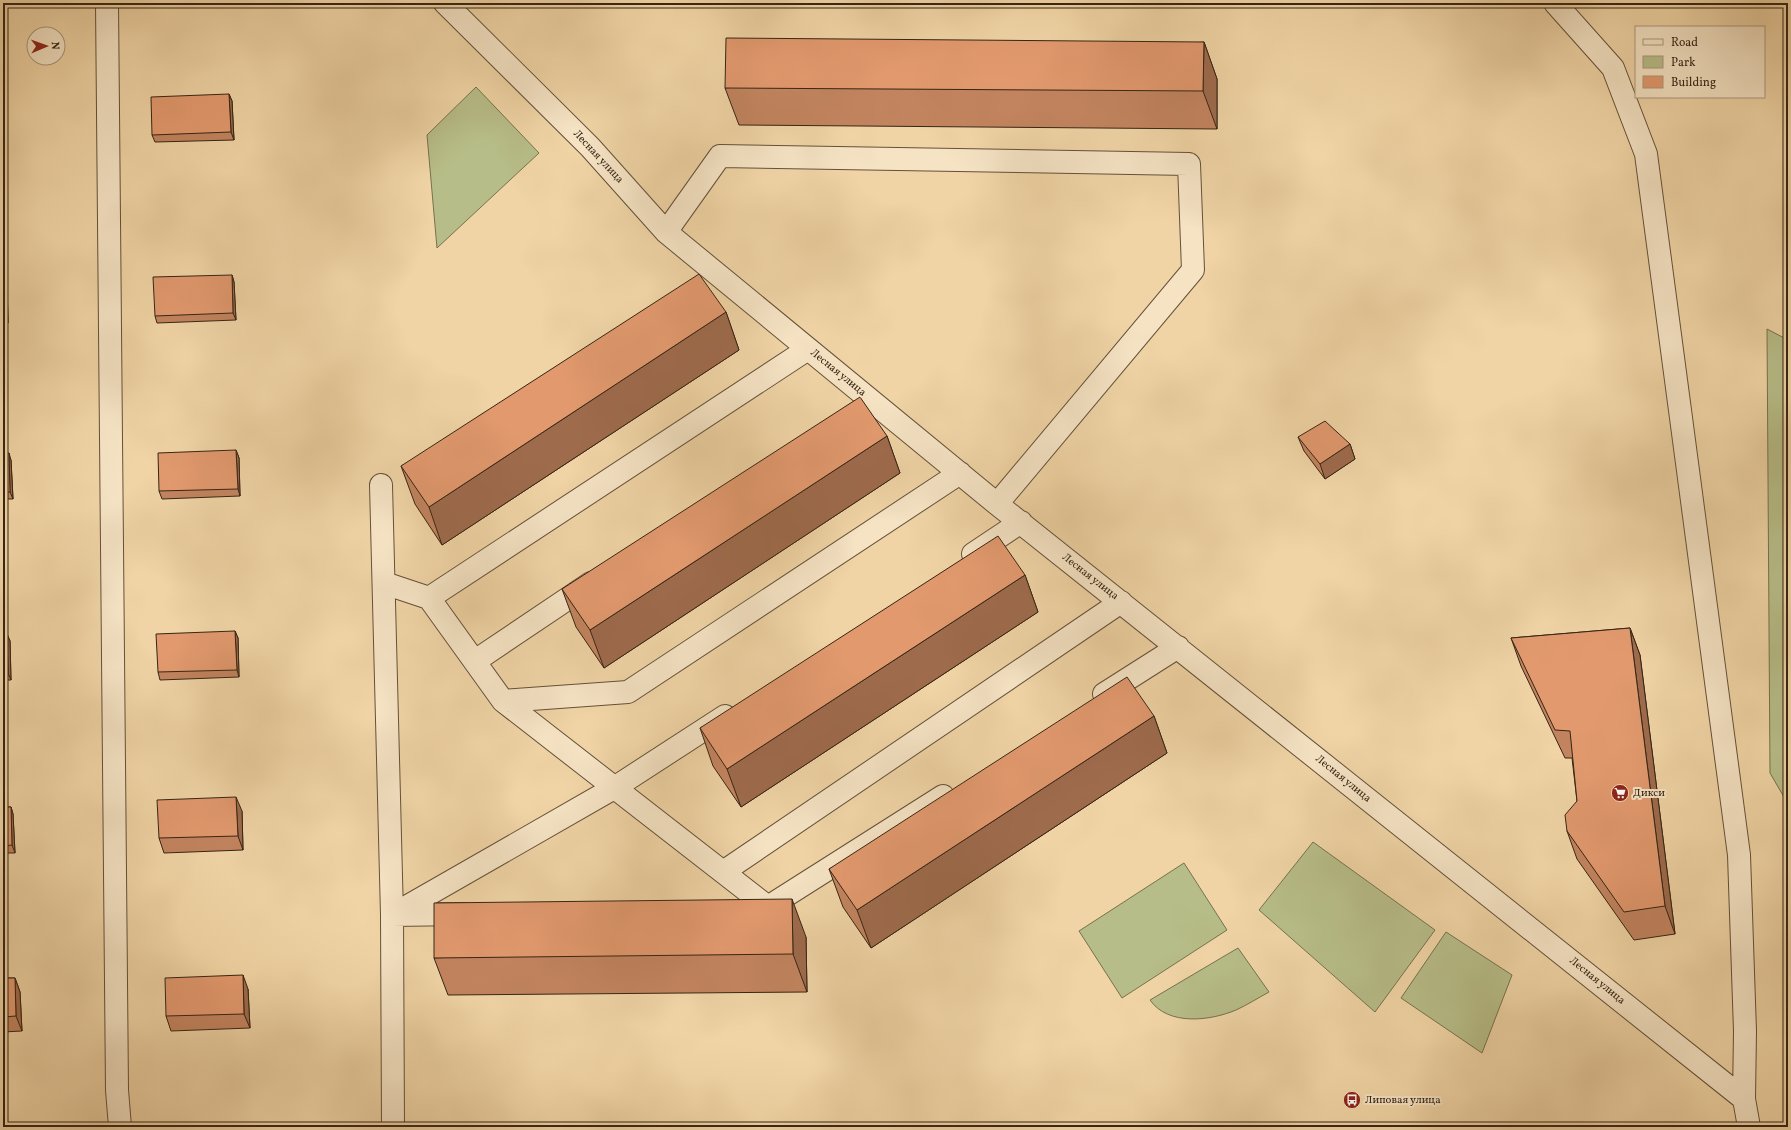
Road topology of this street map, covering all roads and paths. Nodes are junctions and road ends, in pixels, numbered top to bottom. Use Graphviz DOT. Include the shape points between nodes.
graph roads {
  1 [pos="107,3"];
  2 [pos="445,3"];
  3 [pos="1554,3"];
  4 [pos="666,232"];
  5 [pos="808,349"];
  6 [pos="960,473"];
  7 [pos="381,485"];
  8 [pos="997,504"];
  9 [pos="1021,522"];
  10 [pos="957,564"];
  11 [pos="606,573"];
  12 [pos="384,583"];
  13 [pos="429,598"];
  14 [pos="1121,602"];
  15 [pos="1178,647"];
  16 [pos="475,662"];
  17 [pos="503,701"];
  18 [pos="1089,703"];
  19 [pos="739,706"];
  20 [pos="962,784"];
  21 [pos="614,788"];
  22 [pos="724,872"];
  23 [pos="768,907"];
  24 [pos="729,908"];
  25 [pos="486,913"];
  26 [pos="392,915"];
  27 [pos="1744,1099"];
  28 [pos="120,1127"];
  29 [pos="393,1127"];
  30 [pos="1749,1127"];
  1 -- 28 [label="street" via="116,1074"];
  2 -- 4 [label="street, Лесная улица" via="590,147"];
  3 -- 27 [label="street" via="1613,68 1646,154 1739,855 1745,1031"];
  4 -- 5 [label="street, Лесная улица"];
  4 -- 8 [label="street" via="720,156 1189,164 1193,270"];
  5 -- 6 [label="street, Лесная улица" via="859,403"];
  5 -- 13 [label="street"];
  6 -- 8 [label="street, Лесная улица"];
  6 -- 17 [label="street" via="628,692"];
  7 -- 12 [label="street"];
  8 -- 9 [label="street, Лесная улица"];
  9 -- 10 [label="street"];
  9 -- 14 [label="street, Лесная улица"];
  11 -- 16 [label="street"];
  12 -- 13 [label="street"];
  12 -- 26 [label="street"];
  13 -- 16 [label="street"];
  14 -- 15 [label="street, Лесная улица"];
  14 -- 22 [label="street"];
  15 -- 18 [label="street"];
  15 -- 27 [label="street, Лесная улица"];
  16 -- 17 [label="street"];
  17 -- 21 [label="street"];
  19 -- 21 [label="street"];
  20 -- 23 [label="street"];
  21 -- 22 [label="street"];
  21 -- 26 [label="street"];
  22 -- 23 [label="street"];
  23 -- 24 [label="street"];
  25 -- 26 [label="street"];
  26 -- 29 [label="street"];
  27 -- 30 [label="street"];
}
